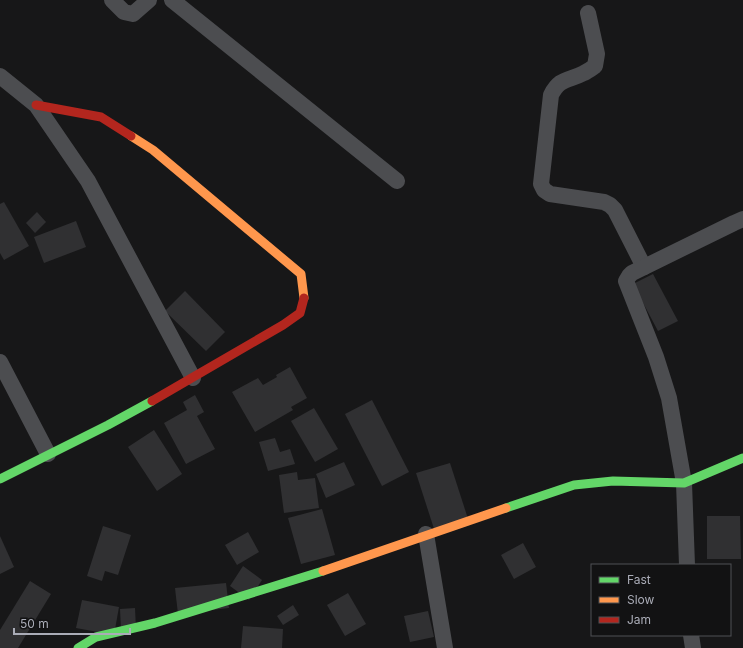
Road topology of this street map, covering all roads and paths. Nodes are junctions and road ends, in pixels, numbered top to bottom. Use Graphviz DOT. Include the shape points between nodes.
graph roads {
  1 [pos="112,0"];
  2 [pos="149,0"];
  3 [pos="172,0"];
  4 [pos="588,13"];
  5 [pos="0,76"];
  6 [pos="36,105"];
  7 [pos="397,181"];
  8 [pos="743,219"];
  9 [pos="644,267"];
  10 [pos="0,362"];
  11 [pos="193,378"];
  12 [pos="48,454"];
  13 [pos="743,458"];
  14 [pos="0,479"];
  15 [pos="684,483"];
  16 [pos="426,534"];
  17 [pos="687,564"];
  18 [pos="691,636"];
  19 [pos="78,648"];
  20 [pos="445,648"];
  21 [pos="692,648"];
  1 -- 2 [label="street" via="124,12 133,14"];
  3 -- 7 [label="street"];
  4 -- 9 [label="street" via="597,54 595,66 585,73 561,82 551,95 541,184 550,194 610,205"];
  5 -- 6 [label="street"];
  6 -- 11 [label="street" via="88,181"];
  6 -- 11 [label="street" via="102,117 153,150 301,274 306,296 300,313"];
  8 -- 9 [label="street"];
  9 -- 15 [label="street" via="628,276 626,281 669,398"];
  10 -- 12 [label="street"];
  11 -- 12 [label="street" via="108,426"];
  12 -- 14 [label="street"];
  13 -- 15 [label="street"];
  15 -- 16 [label="street" via="613,481 574,485"];
  15 -- 17 [label="street"];
  16 -- 19 [label="street" via="262,590 155,623 96,637"];
  16 -- 20 [label="street"];
  18 -- 21 [label="street"];
}
